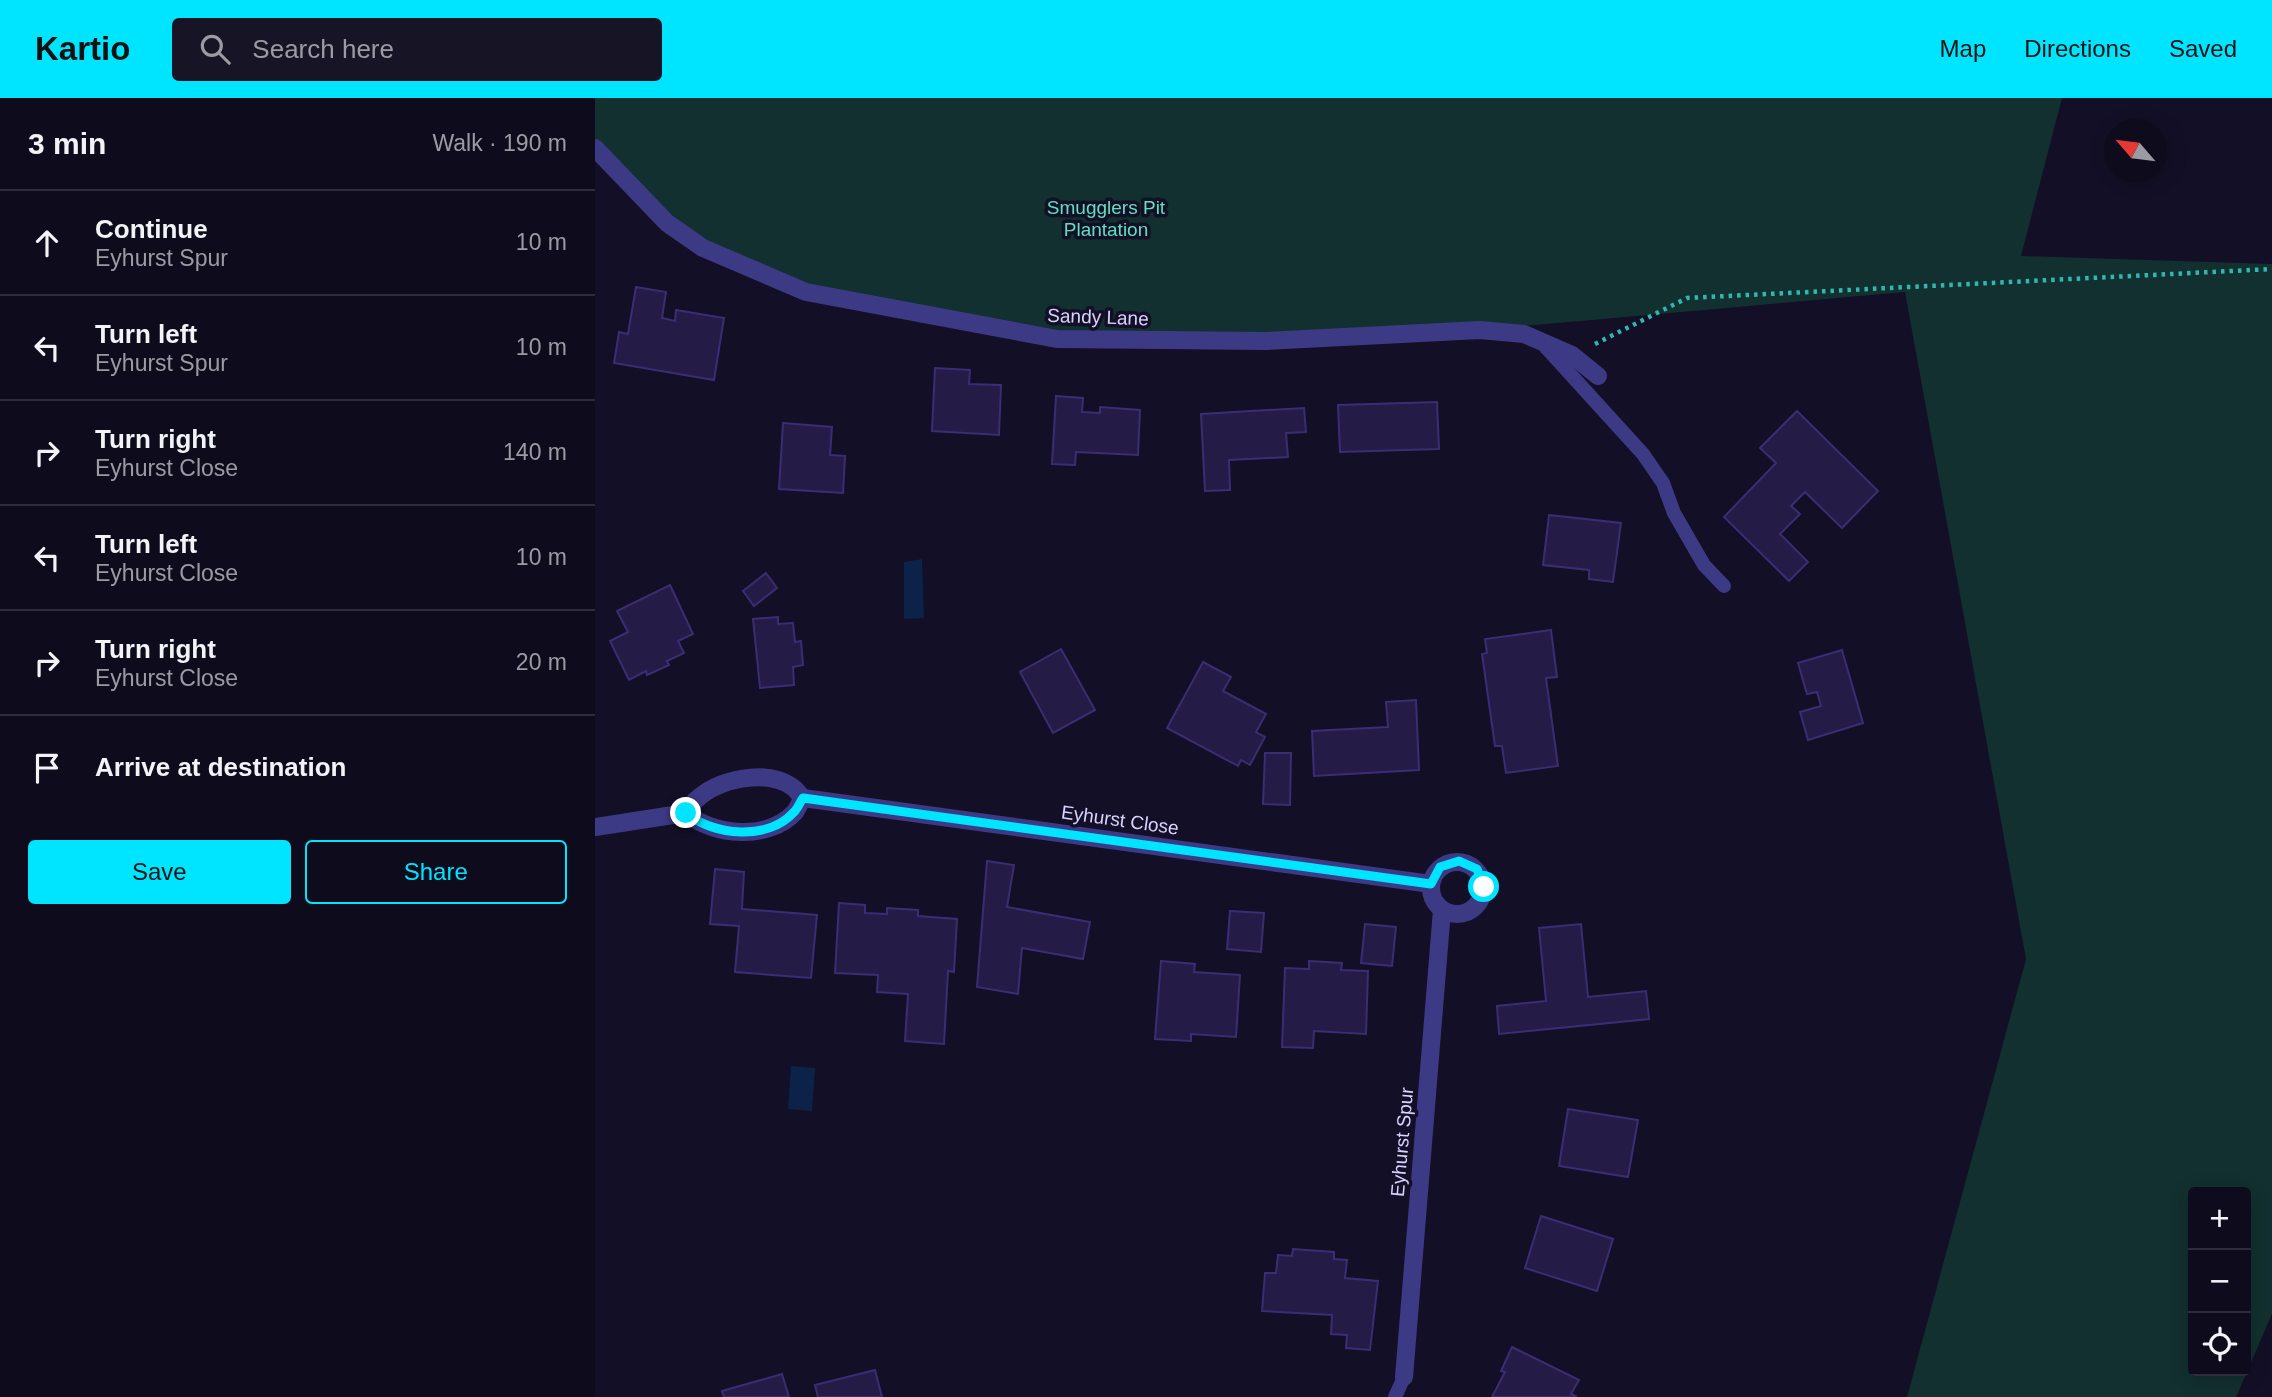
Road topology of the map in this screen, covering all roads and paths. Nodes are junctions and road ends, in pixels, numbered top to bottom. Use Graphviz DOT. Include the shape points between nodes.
graph roads {
  1 [pos="595,148"];
  2 [pos="2272,269"];
  3 [pos="1541,342"];
  4 [pos="1572,355"];
  5 [pos="1598,376"];
  6 [pos="1724,586"];
  7 [pos="803,798"];
  8 [pos="686,813"];
  9 [pos="595,827"];
  10 [pos="1431,884"];
  11 [pos="1442,910"];
  12 [pos="1404,1377"];
  13 [pos="1395,1397"];
  1 -- 3 [label="street, Sandy Lane" via="676,230 703,248 806,292 1057,339 1267,341 1480,330 1524,334"];
  2 -- 4 [label="path" via="1687,299"];
  3 -- 4 [label="street, Sandy Lane"];
  3 -- 6 [label="lane" via="1643,454 1663,483 1674,513 1704,565"];
  4 -- 5 [label="street, Sandy Lane"];
  7 -- 8 [label="street" via="795,812 763,830 726,831 697,822"];
  7 -- 8 [label="street, Eyhurst Close" via="792,786 756,777 713,789 695,800"];
  7 -- 10 [label="street, Eyhurst Close"];
  8 -- 9 [label="street"];
  10 -- 11 [label="street, Eyhurst Spur" via="1433,898"];
  10 -- 11 [label="street" via="1440,867 1459,861 1477,869 1484,887 1478,905 1461,915"];
  11 -- 12 [label="street, Eyhurst Spur"];
  12 -- 13 [label="lane"];
}
